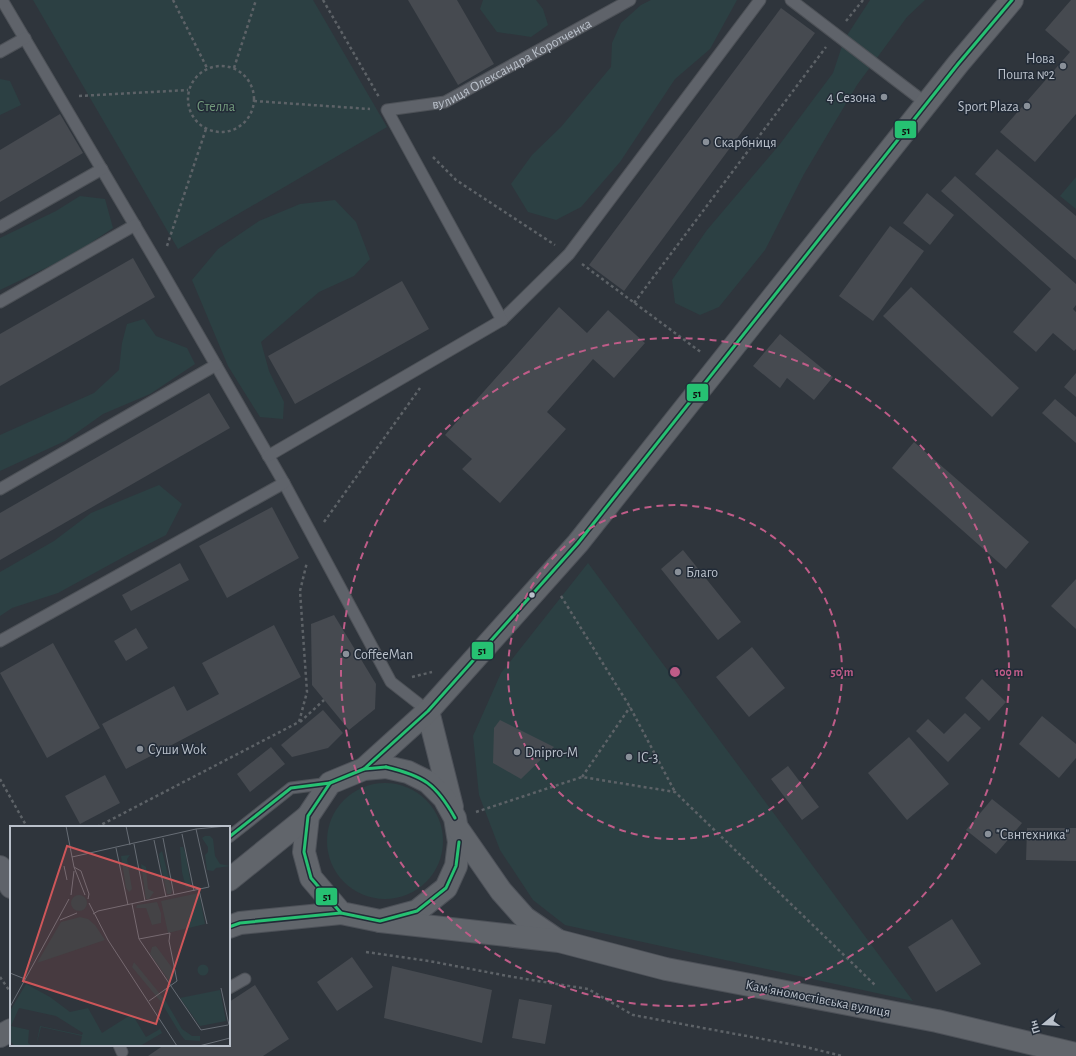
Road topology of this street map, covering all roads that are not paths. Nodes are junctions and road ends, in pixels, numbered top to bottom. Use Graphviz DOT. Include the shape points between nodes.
graph roads {
  1 [pos="630,0"];
  2 [pos="760,0"];
  3 [pos="791,0"];
  4 [pos="1012,0"];
  5 [pos="5,1"];
  6 [pos="25,38"];
  7 [pos="0,52"];
  8 [pos="927,104"];
  9 [pos="102,169"];
  10 [pos="135,225"];
  11 [pos="0,227"];
  12 [pos="0,302"];
  13 [pos="502,320"];
  14 [pos="216,365"];
  15 [pos="268,456"];
  16 [pos="284,483"];
  17 [pos="0,488"];
  18 [pos="0,641"];
  19 [pos="428,711"];
  20 [pos="364,769"];
  21 [pos="330,783"];
  22 [pos="308,816"];
  23 [pos="456,824"];
  24 [pos="230,836"];
  25 [pos="0,867"];
  26 [pos="230,879"];
  27 [pos="10,885"];
  28 [pos="341,913"];
  29 [pos="380,921"];
  30 [pos="230,927"];
  31 [pos="559,941"];
  32 [pos="246,979"];
  33 [pos="230,987"];
  34 [pos="10,1031"];
  35 [pos="0,1036"];
  36 [pos="1065,1054"];
  1 -- 13 [label="lane, вулиця Олександра Коротченка" via="445,102 387,110"];
  2 -- 13 [label="lane" via="569,254"];
  3 -- 8 [label="lane"];
  4 -- 8 [label="main road"];
  5 -- 6 [label="lane"];
  6 -- 7 [label="lane"];
  6 -- 9 [label="lane"];
  8 -- 19 [label="main road" via="578,543"];
  9 -- 10 [label="lane"];
  9 -- 11 [label="lane"];
  10 -- 12 [label="lane"];
  10 -- 14 [label="lane"];
  13 -- 15 [label="lane"];
  14 -- 15 [label="lane"];
  14 -- 17 [label="lane"];
  15 -- 16 [label="lane"];
  16 -- 18 [label="lane"];
  16 -- 19 [label="lane" via="391,682"];
  19 -- 20 [label="main road"];
  19 -- 23 [label="main road"];
  20 -- 21 [label="main road"];
  20 -- 23 [label="main road" via="386,767 408,772 428,782 444,798"];
  21 -- 22 [label="main road"];
  21 -- 24 [label="lane" via="291,788"];
  22 -- 26 [label="main road"];
  22 -- 28 [label="main road" via="304,852 311,878"];
  23 -- 29 [label="main road" via="459,842 456,866 446,888 417,911"];
  23 -- 31 [label="main road, Камʼяномостівська вулиця" via="501,891 525,918"];
  25 -- 27 [label="street"];
  28 -- 29 [label="main road, Камʼяномостівська вулиця"];
  28 -- 30 [label="main road, Камʼяномостівська вулиця" via="240,923"];
  29 -- 31 [label="main road, Камʼяномостівська вулиця"];
  31 -- 36 [label="main road, Камʼяномостівська вулиця" via="666,969 936,1021"];
  32 -- 33 [label="lane"];
  34 -- 35 [label="main road"];
}
